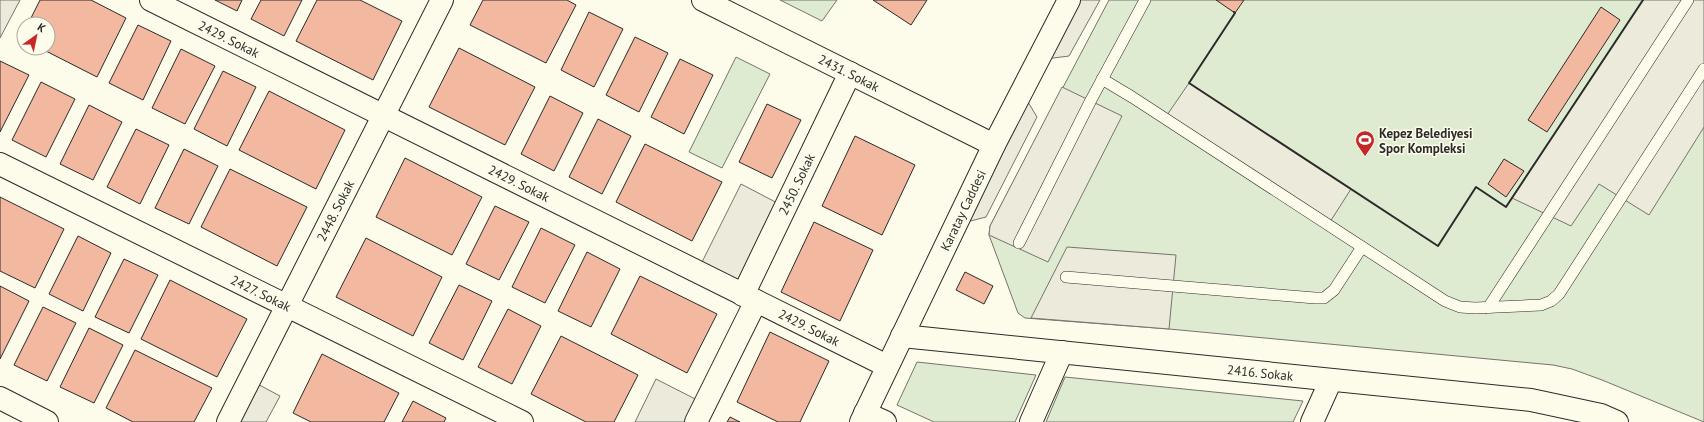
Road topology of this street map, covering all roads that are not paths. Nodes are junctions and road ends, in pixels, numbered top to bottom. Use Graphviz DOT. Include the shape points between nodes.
graph roads {
  1 [pos="152,0"];
  2 [pos="442,0"];
  3 [pos="703,0"];
  4 [pos="1069,0"];
  5 [pos="1145,0"];
  6 [pos="1688,0"];
  7 [pos="1704,68"];
  8 [pos="850,73"];
  9 [pos="1102,79"];
  10 [pos="383,116"];
  11 [pos="994,145"];
  12 [pos="0,164"];
  13 [pos="1019,243"];
  14 [pos="1362,247"];
  15 [pos="1066,277"];
  16 [pos="749,298"];
  17 [pos="287,306"];
  18 [pos="1488,308"];
  19 [pos="902,336"];
  20 [pos="1062,352"];
  21 [pos="887,366"];
  22 [pos="1331,380"];
  23 [pos="0,398"];
  24 [pos="863,418"];
  25 [pos="47,422"];
  26 [pos="228,422"];
  27 [pos="522,422"];
  28 [pos="696,422"];
  29 [pos="885,422"];
  30 [pos="1031,422"];
  31 [pos="1312,422"];
  32 [pos="1617,422"];
  1 -- 10 [label="street, 2429. Sokak"];
  2 -- 10 [label="street, 2448. Sokak"];
  3 -- 8 [label="street, 2431. Sokak"];
  4 -- 11 [label="street, Karatay Caddesi"];
  5 -- 9 [label="lane"];
  6 -- 18 [label="lane"];
  7 -- 18 [label="lane" via="1559,294 1541,305"];
  8 -- 11 [label="street, 2431. Sokak"];
  8 -- 16 [label="street, 2450. Sokak"];
  9 -- 13 [label="lane"];
  9 -- 14 [label="lane"];
  10 -- 16 [label="street, 2429. Sokak"];
  10 -- 17 [label="street, 2448. Sokak"];
  11 -- 19 [label="street, Karatay Caddesi"];
  12 -- 17 [label="street, 2427. Sokak"];
  14 -- 15 [label="lane" via="1334,290 1324,298"];
  14 -- 18 [label="lane" via="1445,301 1460,307"];
  16 -- 21 [label="street, 2429. Sokak"];
  16 -- 28 [label="street, 2450. Sokak"];
  17 -- 26 [label="street, 2448. Sokak"];
  17 -- 27 [label="street, 2427. Sokak"];
  19 -- 20 [label="street, 2416. Sokak"];
  19 -- 21 [label="street, Karatay Caddesi"];
  20 -- 22 [label="street, 2416. Sokak"];
  20 -- 30 [label="street"];
  21 -- 24 [label="street, Karatay Caddesi"];
  22 -- 31 [label="street"];
  22 -- 32 [label="street, 2416. Sokak" via="1531,400 1601,415"];
  23 -- 25 [label="street"];
  24 -- 29 [label="street"];
}
